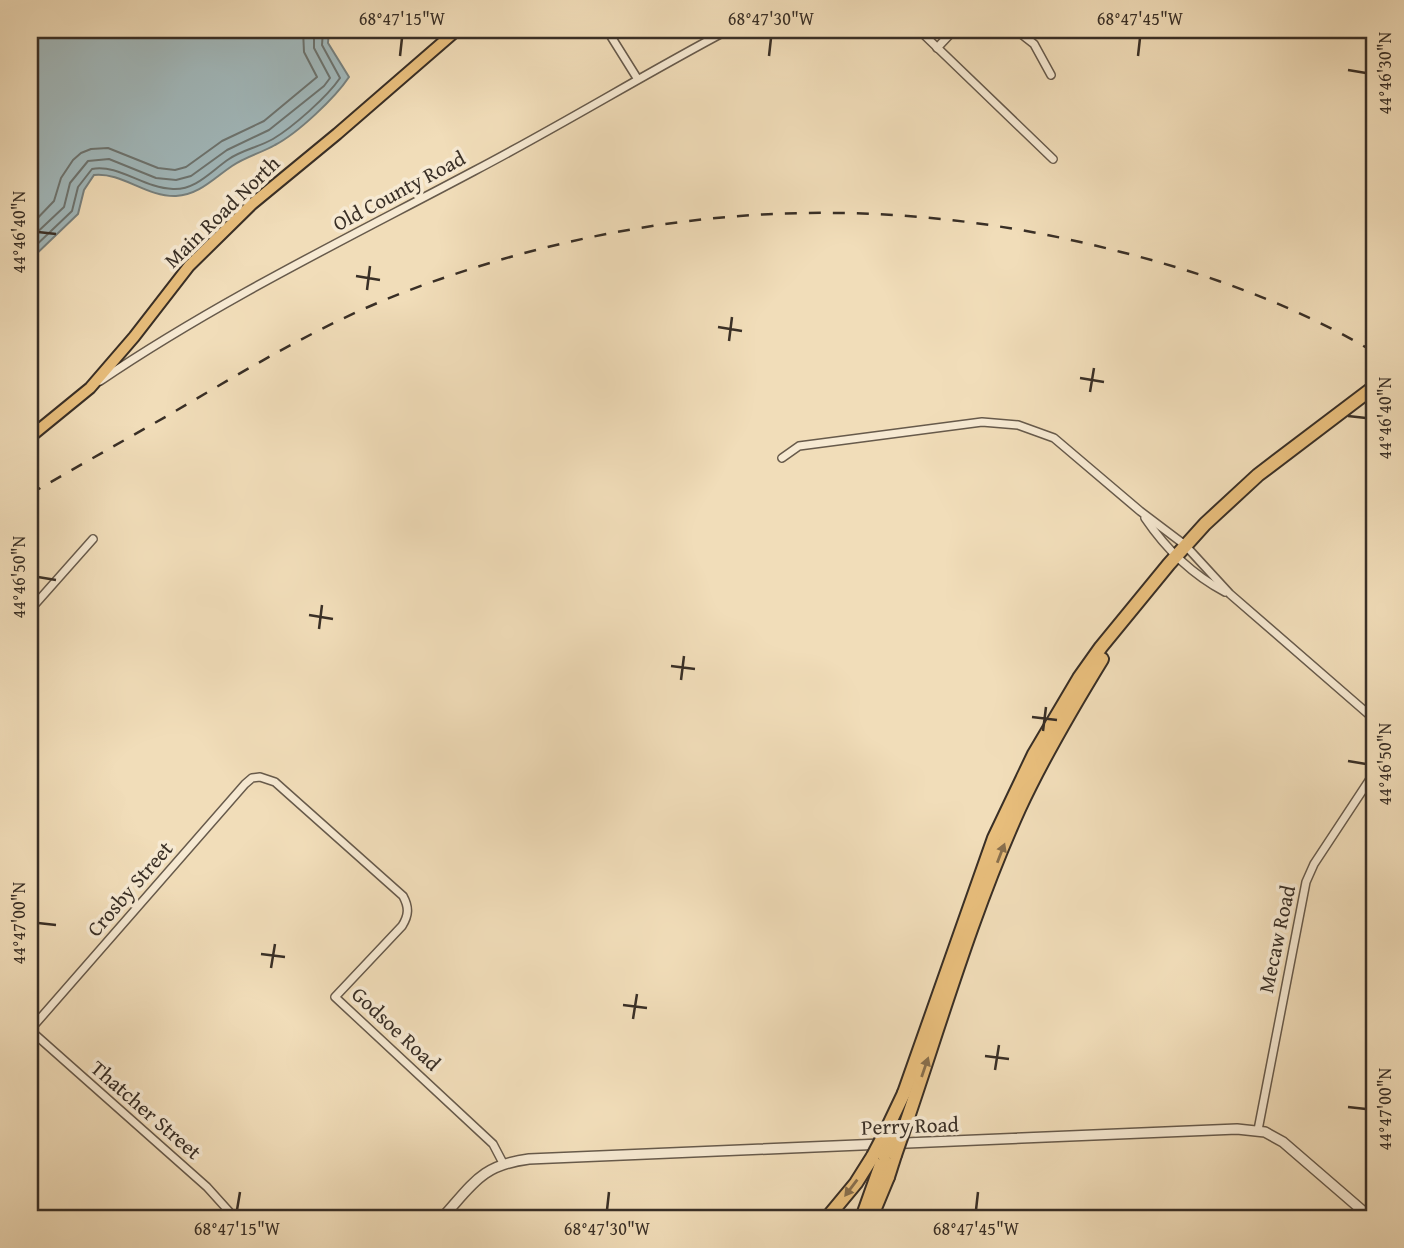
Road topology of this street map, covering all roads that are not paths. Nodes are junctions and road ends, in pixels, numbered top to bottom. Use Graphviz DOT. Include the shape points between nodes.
graph roads {
  1 [pos="457,30"];
  2 [pos="607,30"];
  3 [pos="729,30"];
  4 [pos="919,30"];
  5 [pos="954,30"];
  6 [pos="1016,30"];
  7 [pos="937,48"];
  8 [pos="1051,75"];
  9 [pos="637,78"];
  10 [pos="1053,159"];
  11 [pos="1374,387"];
  12 [pos="90,388"];
  13 [pos="30,437"];
  14 [pos="782,458"];
  15 [pos="1140,511"];
  16 [pos="93,539"];
  17 [pos="1185,545"];
  18 [pos="1176,556"];
  19 [pos="1230,594"];
  20 [pos="30,610"];
  21 [pos="1125,620"];
  22 [pos="1374,719"];
  23 [pos="1374,773"];
  24 [pos="260,777"];
  25 [pos="30,1030"];
  26 [pos="1258,1130"];
  27 [pos="893,1132"];
  28 [pos="884,1156"];
  29 [pos="503,1163"];
  30 [pos="888,1177"];
  31 [pos="235,1218"];
  32 [pos="442,1218"];
  33 [pos="827,1218"];
  34 [pos="862,1218"];
  35 [pos="871,1218"];
  36 [pos="878,1218"];
  37 [pos="1371,1218"];
  1 -- 12 [label="main road, Main Road North" via="216,239"];
  2 -- 9 [label="street"];
  3 -- 9 [label="street, Old County Road"];
  4 -- 7 [label="street"];
  5 -- 7 [label="street"];
  6 -- 8 [label="street" via="1034,44"];
  7 -- 10 [label="street"];
  9 -- 12 [label="street, Old County Road" via="160,340"];
  11 -- 17 [label="highway" via="1258,475"];
  12 -- 13 [label="main road, Main Road North"];
  14 -- 15 [label="street" via="799,446 982,422 1018,425 1054,438"];
  15 -- 17 [label="street"];
  15 -- 18 [label="street"];
  16 -- 20 [label="street"];
  17 -- 18 [label="highway"];
  17 -- 19 [label="street"];
  18 -- 19 [label="street"];
  18 -- 21 [label="highway"];
  19 -- 22 [label="street"];
  27 -- 21 [label="highway, one-way" via="1018,812"];
  21 -- 27 [label="highway" via="1066,699 1007,809"];
  23 -- 26 [label="street, Mecaw Road" via="1306,882"];
  24 -- 25 [label="street, Crosby Street" via="245,784"];
  24 -- 29 [label="street, Godsoe Road" via="275,782 403,896 408,911 402,926 335,998 494,1144"];
  25 -- 31 [label="street, Thatcher Street" via="207,1187"];
  26 -- 29 [label="street, Perry Road"];
  26 -- 37 [label="street, Perry Road" via="1290,1147"];
  27 -- 28 [label="highway, bridge"];
  27 -- 28 [label="highway, bridge"];
  28 -- 30 [label="highway"];
  28 -- 33 [label="highway, one-way"];
  28 -- 34 [label="highway"];
  29 -- 32 [label="street, Perry Road" via="484,1173"];
  30 -- 35 [label="highway"];
  30 -- 36 [label="highway"];
}
